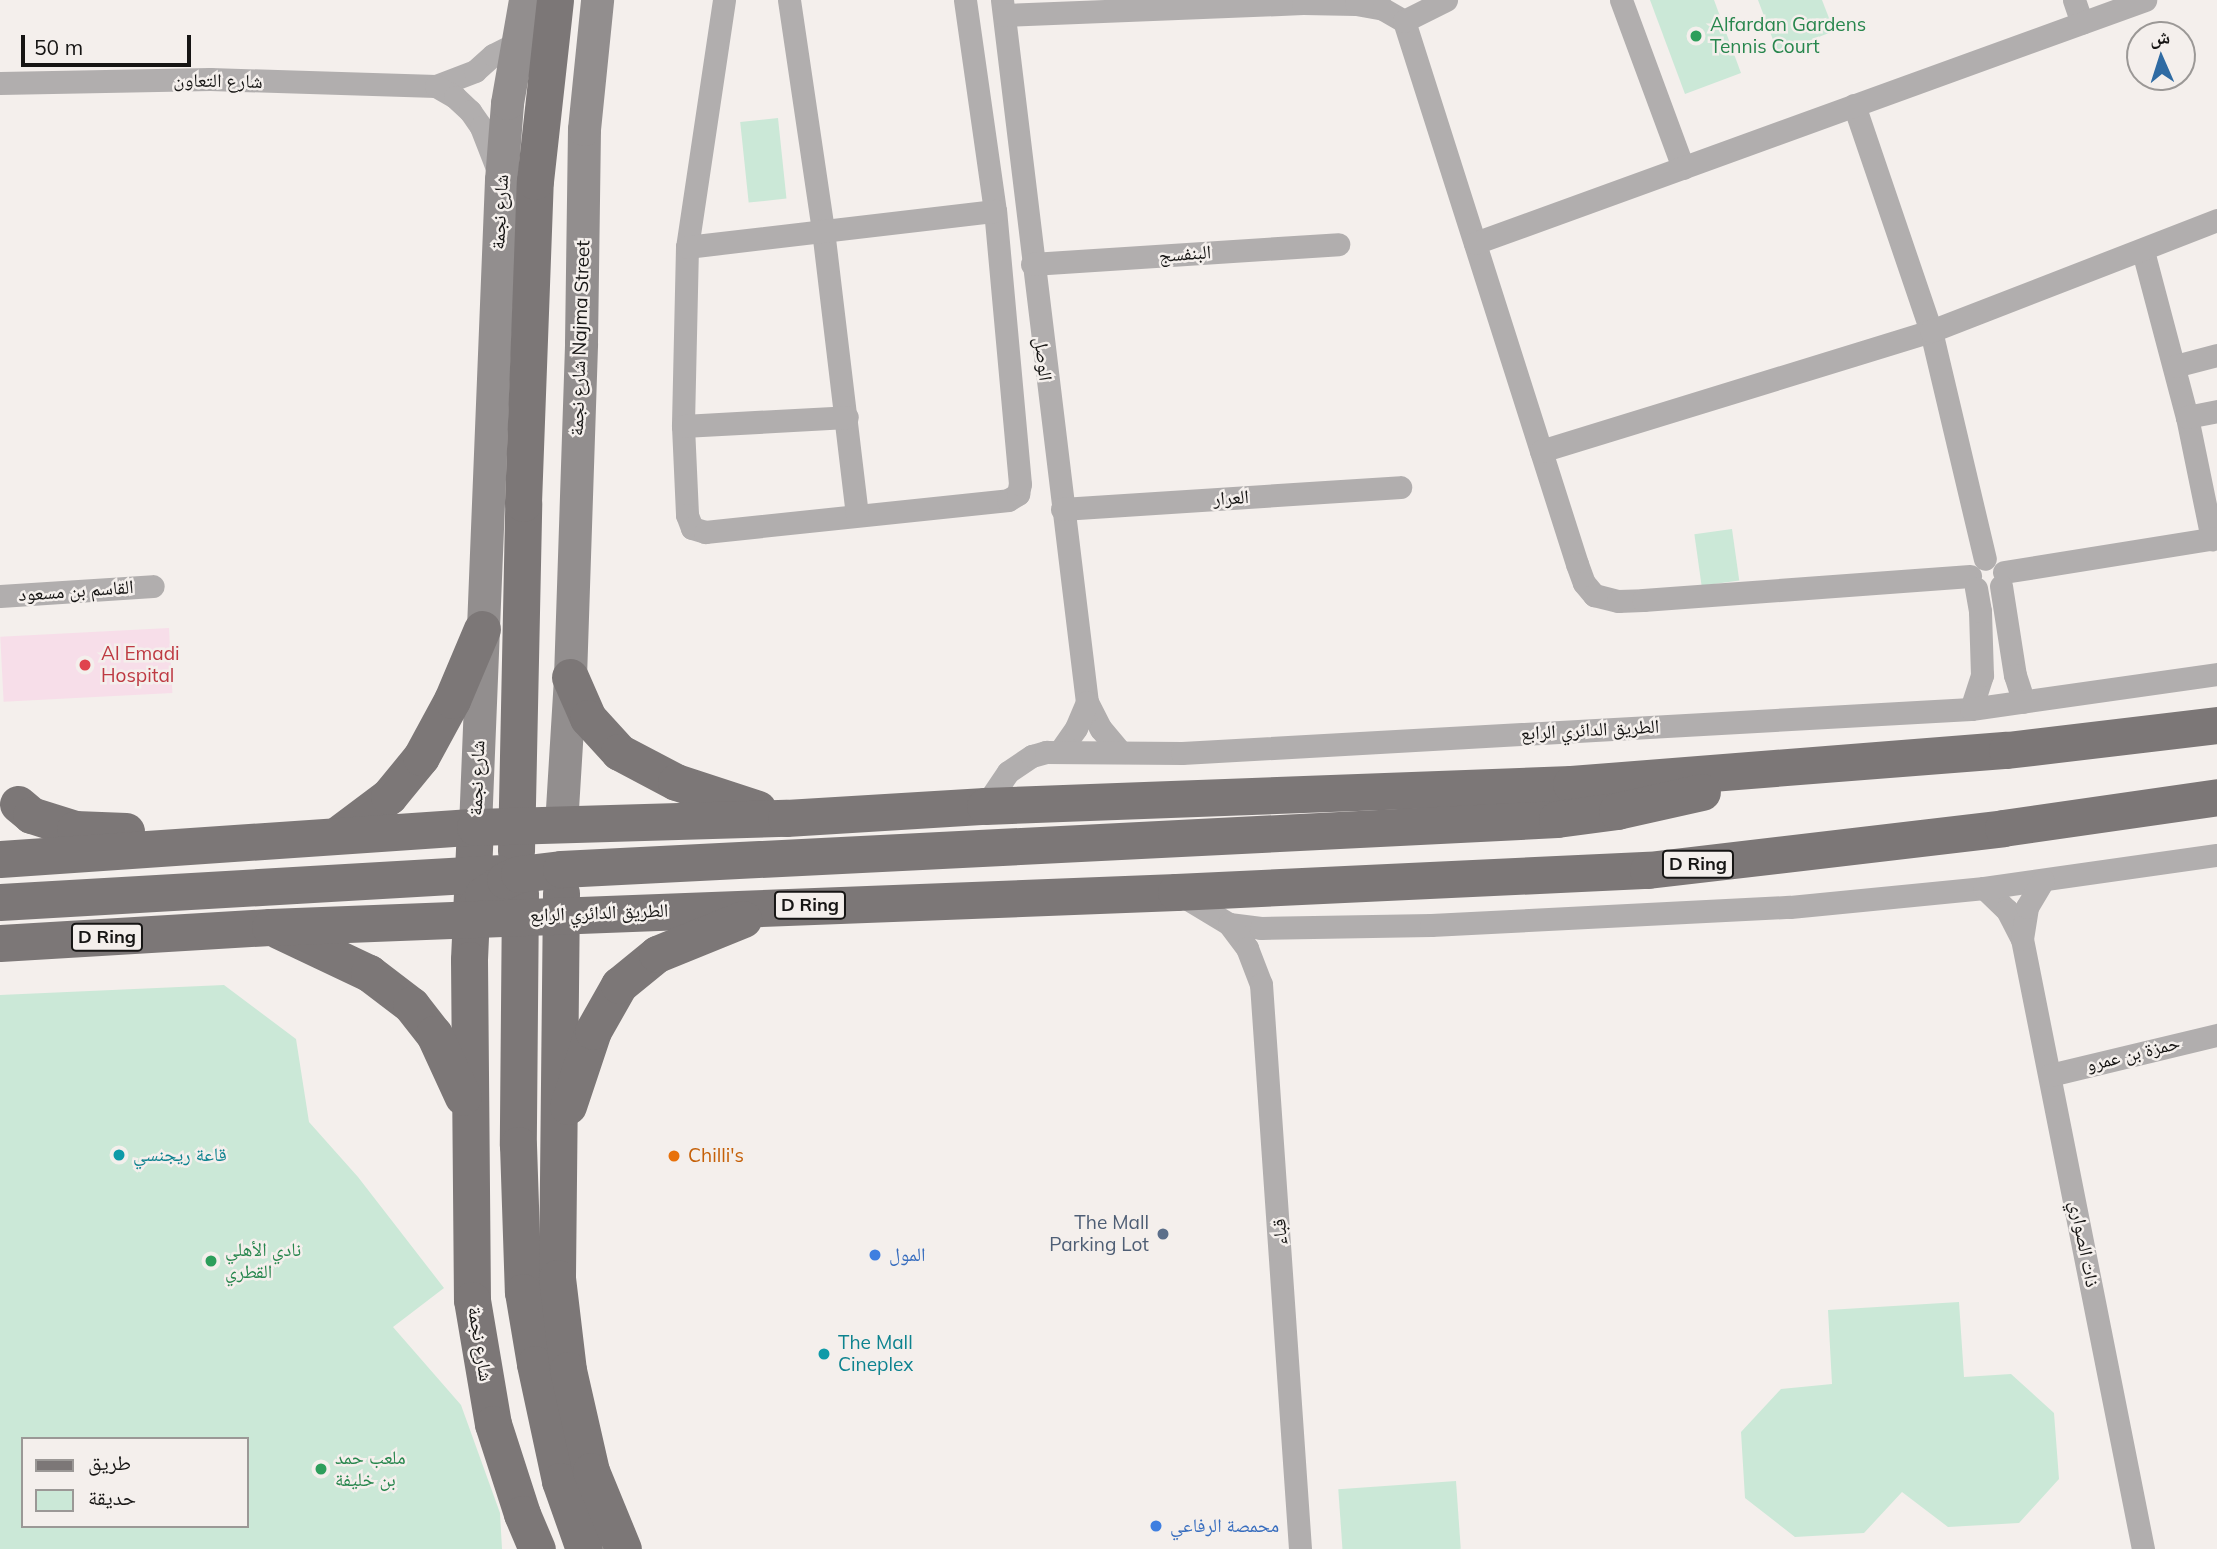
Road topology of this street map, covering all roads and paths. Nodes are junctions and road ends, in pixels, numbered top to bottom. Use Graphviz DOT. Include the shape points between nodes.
graph roads {
  1 [pos="526,0"];
  2 [pos="555,0"];
  3 [pos="597,0"];
  4 [pos="724,0"];
  5 [pos="789,0"];
  6 [pos="965,0"];
  7 [pos="1446,0"];
  8 [pos="1621,0"];
  9 [pos="2074,0"];
  10 [pos="2145,0"];
  11 [pos="1003,7"];
  12 [pos="1404,21"];
  13 [pos="2082,23"];
  14 [pos="517,44"];
  15 [pos="0,83"];
  16 [pos="436,86"];
  17 [pos="1854,105"];
  18 [pos="1683,168"];
  19 [pos="501,180"];
  20 [pos="995,211"];
  21 [pos="2217,220"];
  22 [pos="823,230"];
  23 [pos="1475,243"];
  24 [pos="1338,244"];
  25 [pos="687,247"];
  26 [pos="2143,251"];
  27 [pos="1032,264"];
  28 [pos="1931,331"];
  29 [pos="2217,355"];
  30 [pos="2175,366"];
  31 [pos="2217,411"];
  32 [pos="847,417"];
  33 [pos="2187,417"];
  34 [pos="683,426"];
  35 [pos="1541,451"];
  36 [pos="1399,487"];
  37 [pos="1062,509"];
  38 [pos="857,514"];
  39 [pos="2215,539"];
  40 [pos="1985,559"];
  41 [pos="2003,579"];
  42 [pos="1973,582"];
  43 [pos="153,586"];
  44 [pos="0,596"];
  45 [pos="482,629"];
  46 [pos="2217,674"];
  47 [pos="570,677"];
  48 [pos="1087,702"];
  49 [pos="2024,702"];
  50 [pos="1971,709"];
  51 [pos="2217,725"];
  52 [pos="1060,751"];
  53 [pos="1120,752"];
  54 [pos="1794,767"];
  55 [pos="2217,797"];
  56 [pos="9,805"];
  57 [pos="985,806"];
  58 [pos="786,818"];
  59 [pos="561,825"];
  60 [pos="475,827"];
  61 [pos="515,827"];
  62 [pos="319,838"];
  63 [pos="2217,855"];
  64 [pos="0,859"];
  65 [pos="561,869"];
  66 [pos="518,872"];
  67 [pos="472,875"];
  68 [pos="2043,880"];
  69 [pos="1984,888"];
  70 [pos="1176,892"];
  71 [pos="0,902"];
  72 [pos="778,906"];
  73 [pos="561,915"];
  74 [pos="521,916"];
  75 [pos="470,918"];
  76 [pos="1228,924"];
  77 [pos="270,927"];
  78 [pos="2022,939"];
  79 [pos="8,945"];
  80 [pos="2217,1035"];
  81 [pos="2050,1075"];
  82 [pos="470,1114"];
  83 [pos="556,1151"];
  84 [pos="537,1549"];
  85 [pos="584,1549"];
  86 [pos="623,1549"];
  87 [pos="1300,1549"];
  88 [pos="2143,1549"];
  1 -- 14 [label="main road, شارع نجمة"];
  2 -- 61 [label="main road" via="535,194"];
  3 -- 47 [label="main road, شارع نجمة Najma Street" via="584,129"];
  4 -- 25 [label="street"];
  5 -- 22 [label="street"];
  6 -- 20 [label="street"];
  7 -- 12 [label="street"];
  8 -- 18 [label="street"];
  9 -- 13 [label="street"];
  10 -- 13 [label="street"];
  11 -- 12 [label="street" via="1356,4 1383,9"];
  11 -- 27 [label="street, الوصل"];
  12 -- 23 [label="street"];
  13 -- 17 [label="street"];
  14 -- 16 [label="street, شارع التعاون" via="493,55 475,71"];
  14 -- 19 [label="main road, شارع نجمة"];
  15 -- 16 [label="street, شارع التعاون" via="210,79"];
  16 -- 19 [label="street" via="455,97 481,127"];
  17 -- 18 [label="street"];
  17 -- 28 [label="street"];
  18 -- 23 [label="street"];
  19 -- 45 [label="main road, شارع نجمة"];
  20 -- 22 [label="street"];
  20 -- 38 [label="street" via="1018,494 1008,500"];
  21 -- 26 [label="street"];
  22 -- 25 [label="street"];
  22 -- 32 [label="street"];
  23 -- 35 [label="street"];
  24 -- 27 [label="street, البنفسج"];
  25 -- 34 [label="street"];
  26 -- 28 [label="street"];
  26 -- 30 [label="street"];
  27 -- 37 [label="street, الوصل"];
  28 -- 35 [label="street"];
  28 -- 40 [label="street"];
  29 -- 30 [label="street"];
  30 -- 33 [label="street"];
  31 -- 33 [label="street"];
  32 -- 34 [label="street"];
  32 -- 38 [label="street"];
  33 -- 39 [label="street"];
  34 -- 38 [label="street" via="687,515 698,531"];
  35 -- 42 [label="street" via="1584,583 1594,595 1618,601"];
  36 -- 37 [label="street, العرار"];
  37 -- 48 [label="street, الوصل"];
  39 -- 41 [label="street"];
  40 -- 41 [label="street" via="1997,561"];
  40 -- 42 [label="street" via="1974,564"];
  41 -- 42 [label="street" via="1989,592"];
  41 -- 49 [label="street" via="2015,675"];
  42 -- 50 [label="street" via="1980,611 1982,675"];
  43 -- 44 [label="street, القاسم بن مسعود"];
  45 -- 60 [label="main road, شارع نجمة"];
  45 -- 62 [label="main road" via="452,701 421,757 389,796"];
  46 -- 49 [label="street, الطريق الدائري الرابع"];
  47 -- 58 [label="main road" via="588,718 619,752 676,782"];
  47 -- 59 [label="main road"];
  48 -- 52 [label="street"];
  48 -- 53 [label="street, الوصل"];
  49 -- 50 [label="street, الطريق الدائري الرابع"];
  50 -- 53 [label="street, الطريق الدائري الرابع" via="1210,751"];
  51 -- 54 [label="main road" via="2007,750"];
  52 -- 53 [label="street, الطريق الدائري الرابع"];
  52 -- 57 [label="street, الطريق الدائري الرابع" via="1019,762"];
  54 -- 57 [label="main road" via="1571,784"];
  54 -- 65 [label="main road" via="1663,802 1557,820"];
  55 -- 70 [label="main road, الطريق الدائري الرابع / D Ring" via="2003,828 1648,870"];
  56 -- 62 [label="main road" via="75,830 262,825"];
  57 -- 58 [label="main road"];
  58 -- 59 [label="main road"];
  59 -- 61 [label="main road"];
  59 -- 65 [label="main road"];
  59 -- 66 [label="main road" via="544,851"];
  60 -- 61 [label="main road"];
  60 -- 62 [label="main road"];
  60 -- 66 [label="main road" via="499,846"];
  60 -- 67 [label="main road, شارع نجمة"];
  61 -- 66 [label="main road"];
  62 -- 64 [label="main road"];
  63 -- 68 [label="street"];
  65 -- 66 [label="main road"];
  65 -- 73 [label="main road"];
  66 -- 67 [label="main road"];
  66 -- 73 [label="main road" via="537,897"];
  66 -- 74 [label="main road"];
  66 -- 75 [label="main road" via="484,895"];
  67 -- 71 [label="main road"];
  67 -- 75 [label="main road, شارع نجمة"];
  68 -- 69 [label="street"];
  68 -- 78 [label="street, ذات الصواري" via="2026,907"];
  69 -- 76 [label="street" via="1790,907 1431,926 1294,929"];
  69 -- 78 [label="street, ذات الصواري" via="2007,910"];
  70 -- 72 [label="main road, الطريق الدائري الرابع / D Ring"];
  70 -- 76 [label="street"];
  72 -- 73 [label="main road, الطريق الدائري الرابع / D Ring"];
  72 -- 83 [label="main road" via="673,946 619,985 590,1038"];
  73 -- 74 [label="main road, الطريق الدائري الرابع / D Ring"];
  73 -- 83 [label="main road"];
  74 -- 75 [label="main road, الطريق الدائري الرابع / D Ring"];
  74 -- 85 [label="main road" via="518,1145 523,1292 560,1481"];
  75 -- 77 [label="main road, الطريق الدائري الرابع / D Ring"];
  75 -- 82 [label="main road, شارع نجمة"];
  76 -- 87 [label="street, قباء" via="1247,948 1261,984"];
  77 -- 79 [label="main road, الطريق الدائري الرابع / D Ring"];
  77 -- 82 [label="main road" via="369,973 411,1005 442,1048"];
  78 -- 81 [label="street, ذات الصواري"];
  80 -- 81 [label="street, حمزة بن عمرو"];
  81 -- 88 [label="street, ذات الصواري"];
  82 -- 84 [label="main road, شارع نجمة" via="472,1300 493,1424"];
  83 -- 86 [label="main road" via="557,1278 568,1370 591,1471"];
}
